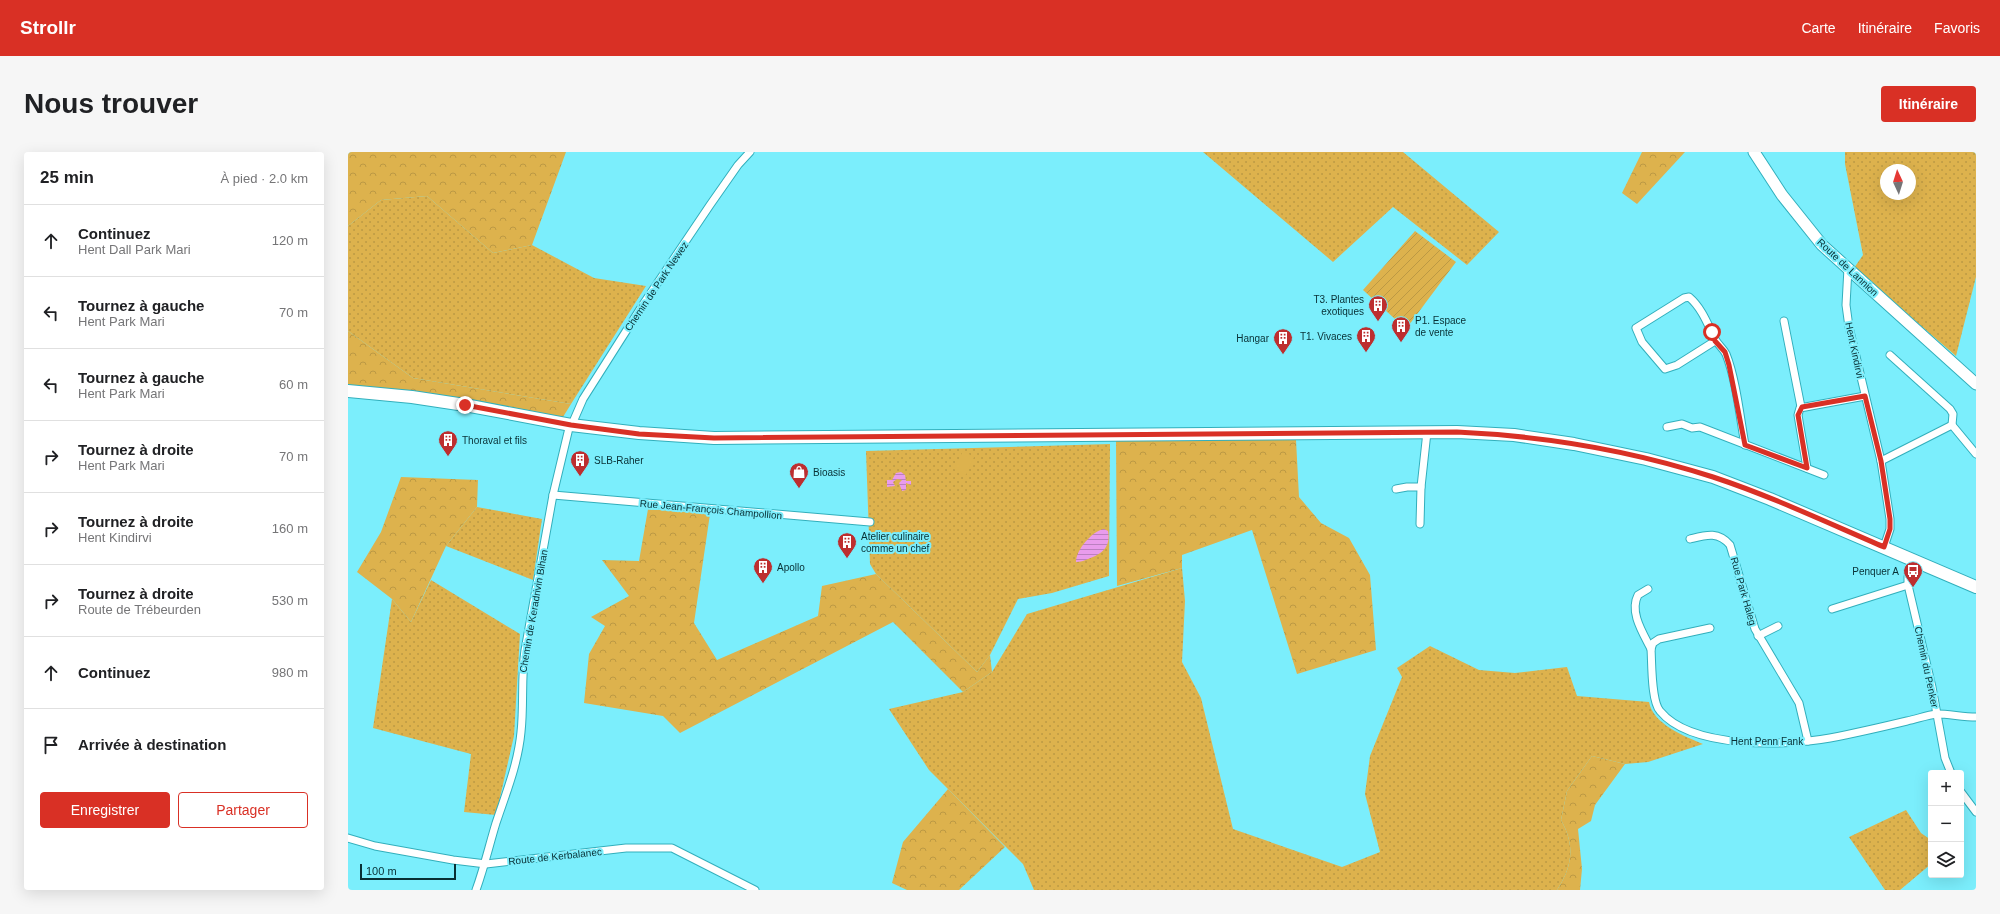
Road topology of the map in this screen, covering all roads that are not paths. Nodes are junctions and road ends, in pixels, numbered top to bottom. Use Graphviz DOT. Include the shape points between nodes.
graph roads {
  1 [pos="750,152"];
  2 [pos="1754,152"];
  3 [pos="1848,268"];
  4 [pos="1784,320"];
  5 [pos="1715,341"];
  6 [pos="1890,355"];
  7 [pos="1976,384"];
  8 [pos="348,391"];
  9 [pos="1865,396"];
  10 [pos="1802,407"];
  11 [pos="571,425"];
  12 [pos="1952,425"];
  13 [pos="1667,427"];
  14 [pos="1427,432"];
  15 [pos="1745,445"];
  16 [pos="1976,454"];
  17 [pos="1881,461"];
  18 [pos="1807,468"];
  19 [pos="1824,475"];
  20 [pos="1421,487"];
  21 [pos="1396,489"];
  22 [pos="553,495"];
  23 [pos="870,522"];
  24 [pos="1420,524"];
  25 [pos="1690,539"];
  26 [pos="1884,547"];
  27 [pos="1913,560"];
  28 [pos="1908,585"];
  29 [pos="1976,587"];
  30 [pos="1648,589"];
  31 [pos="1832,609"];
  32 [pos="1778,626"];
  33 [pos="1710,628"];
  34 [pos="1758,636"];
  35 [pos="1651,649"];
  36 [pos="1937,714"];
  37 [pos="1976,717"];
  38 [pos="1808,741"];
  39 [pos="1949,770"];
  40 [pos="1964,796"];
  41 [pos="1976,812"];
  42 [pos="348,838"];
  43 [pos="486,864"];
  44 [pos="476,890"];
  45 [pos="755,890"];
  1 -- 11 [label="street, Chemin de Park Newez" via="710,205 642,306 583,399"];
  2 -- 3 [label="main road, Route de Lannion" via="1782,195 1822,245"];
  3 -- 7 [label="main road, Route de Lannion"];
  3 -- 9 [label="street, Hent Kindirvi" via="1846,305"];
  4 -- 10 [label="street"];
  5 -- 5 [label="street" via="1706,321 1689,298 1684,298 1636,328 1642,342 1665,368 1677,365"];
  5 -- 15 [label="street" via="1725,352 1729,365"];
  6 -- 12 [label="street" via="1950,409"];
  8 -- 11 [label="main road" via="465,405"];
  9 -- 10 [label="street"];
  9 -- 17 [label="street, Hent Kindirvi"];
  10 -- 18 [label="street" via="1798,415"];
  11 -- 14 [label="main road" via="639,434 714,438"];
  11 -- 22 [label="street, Chemin de Keradrivin Bihan"];
  12 -- 16 [label="street"];
  12 -- 17 [label="street"];
  13 -- 15 [label="street" via="1682,424 1692,428 1700,427"];
  14 -- 20 [label="street"];
  14 -- 26 [label="main road" via="1514,435 1646,459 1713,477"];
  15 -- 18 [label="street"];
  17 -- 26 [label="street, Hent Kindirvi" via="1890,529"];
  18 -- 19 [label="street"];
  20 -- 21 [label="street"];
  20 -- 24 [label="street"];
  22 -- 23 [label="street, Rue Jean-François Champollion"];
  22 -- 43 [label="street, Chemin de Keradrivin Bihan" via="522,671 522,716 518,750"];
  25 -- 34 [label="street, Rue Park Haleg" via="1713,534 1730,545"];
  26 -- 27 [label="main road"];
  27 -- 28 [label="street, Chemin du Penker"];
  27 -- 29 [label="main road"];
  28 -- 31 [label="street"];
  28 -- 36 [label="street, Chemin du Penker"];
  30 -- 35 [label="street, Hent Penn Fank" via="1638,595 1635,607 1639,624"];
  32 -- 34 [label="street"];
  33 -- 35 [label="street" via="1659,639 1653,643"];
  34 -- 38 [label="street, Rue Park Haleg" via="1799,703"];
  35 -- 38 [label="street, Hent Penn Fank" via="1657,705 1660,711 1678,726 1705,737 1729,741"];
  36 -- 37 [label="street, Hent Penn Fank"];
  36 -- 38 [label="street, Hent Penn Fank"];
  36 -- 39 [label="street, Chemin du Penker"];
  40 -- 41 [label="street"];
  42 -- 43 [label="street, Route de Kerbalanec" via="383,848"];
  43 -- 44 [label="street, Chemin de Keradrivin Bihan"];
  43 -- 45 [label="street, Route de Kerbalanec" via="626,848 672,848"];
}
